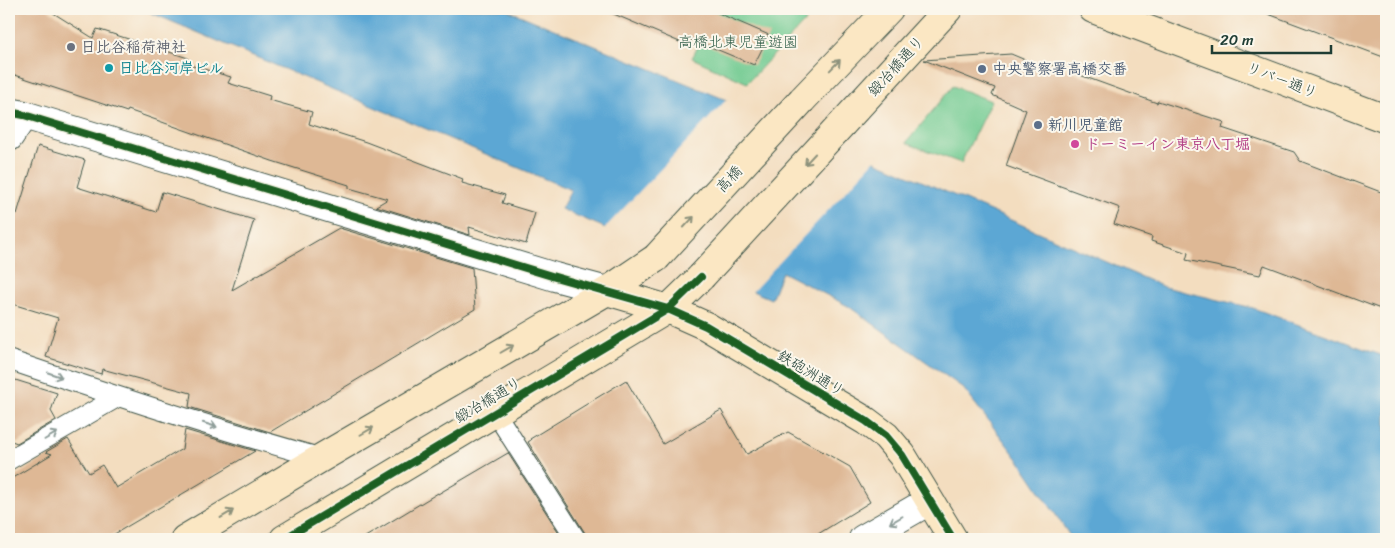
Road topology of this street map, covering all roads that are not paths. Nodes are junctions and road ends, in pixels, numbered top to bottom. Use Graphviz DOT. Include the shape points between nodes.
graph roads {
  1 [pos="889,9"];
  2 [pos="948,9"];
  3 [pos="1093,9"];
  4 [pos="1386,119"];
  5 [pos="14,121"];
  6 [pos="606,291"];
  7 [pos="668,309"];
  8 [pos="9,360"];
  9 [pos="118,397"];
  10 [pos="495,412"];
  11 [pos="321,458"];
  12 [pos="9,460"];
  13 [pos="929,501"];
  14 [pos="185,539"];
  15 [pos="284,539"];
  16 [pos="576,539"];
  17 [pos="863,539"];
  18 [pos="953,539"];
  6 -- 1 [label="street, 高橋, one-way, bridge" via="656,258"];
  2 -- 7 [label="street, 鍛冶橋通り, one-way, bridge"];
  3 -- 4 [label="street, リバー通り"];
  5 -- 6 [label="street"];
  6 -- 7 [label="street, 鉄砲洲通り"];
  11 -- 6 [label="street, one-way"];
  7 -- 10 [label="street, 鍛冶橋通り"];
  7 -- 13 [label="street, 鉄砲洲通り" via="706,326 866,421 886,436 902,455"];
  8 -- 9 [label="lane, one-way"];
  9 -- 11 [label="lane, one-way"];
  12 -- 9 [label="lane, one-way"];
  10 -- 15 [label="street, 鍛冶橋通り"];
  10 -- 16 [label="lane"];
  14 -- 11 [label="street, one-way"];
  13 -- 17 [label="street, one-way"];
  13 -- 18 [label="street, 鉄砲洲通り"];
}
